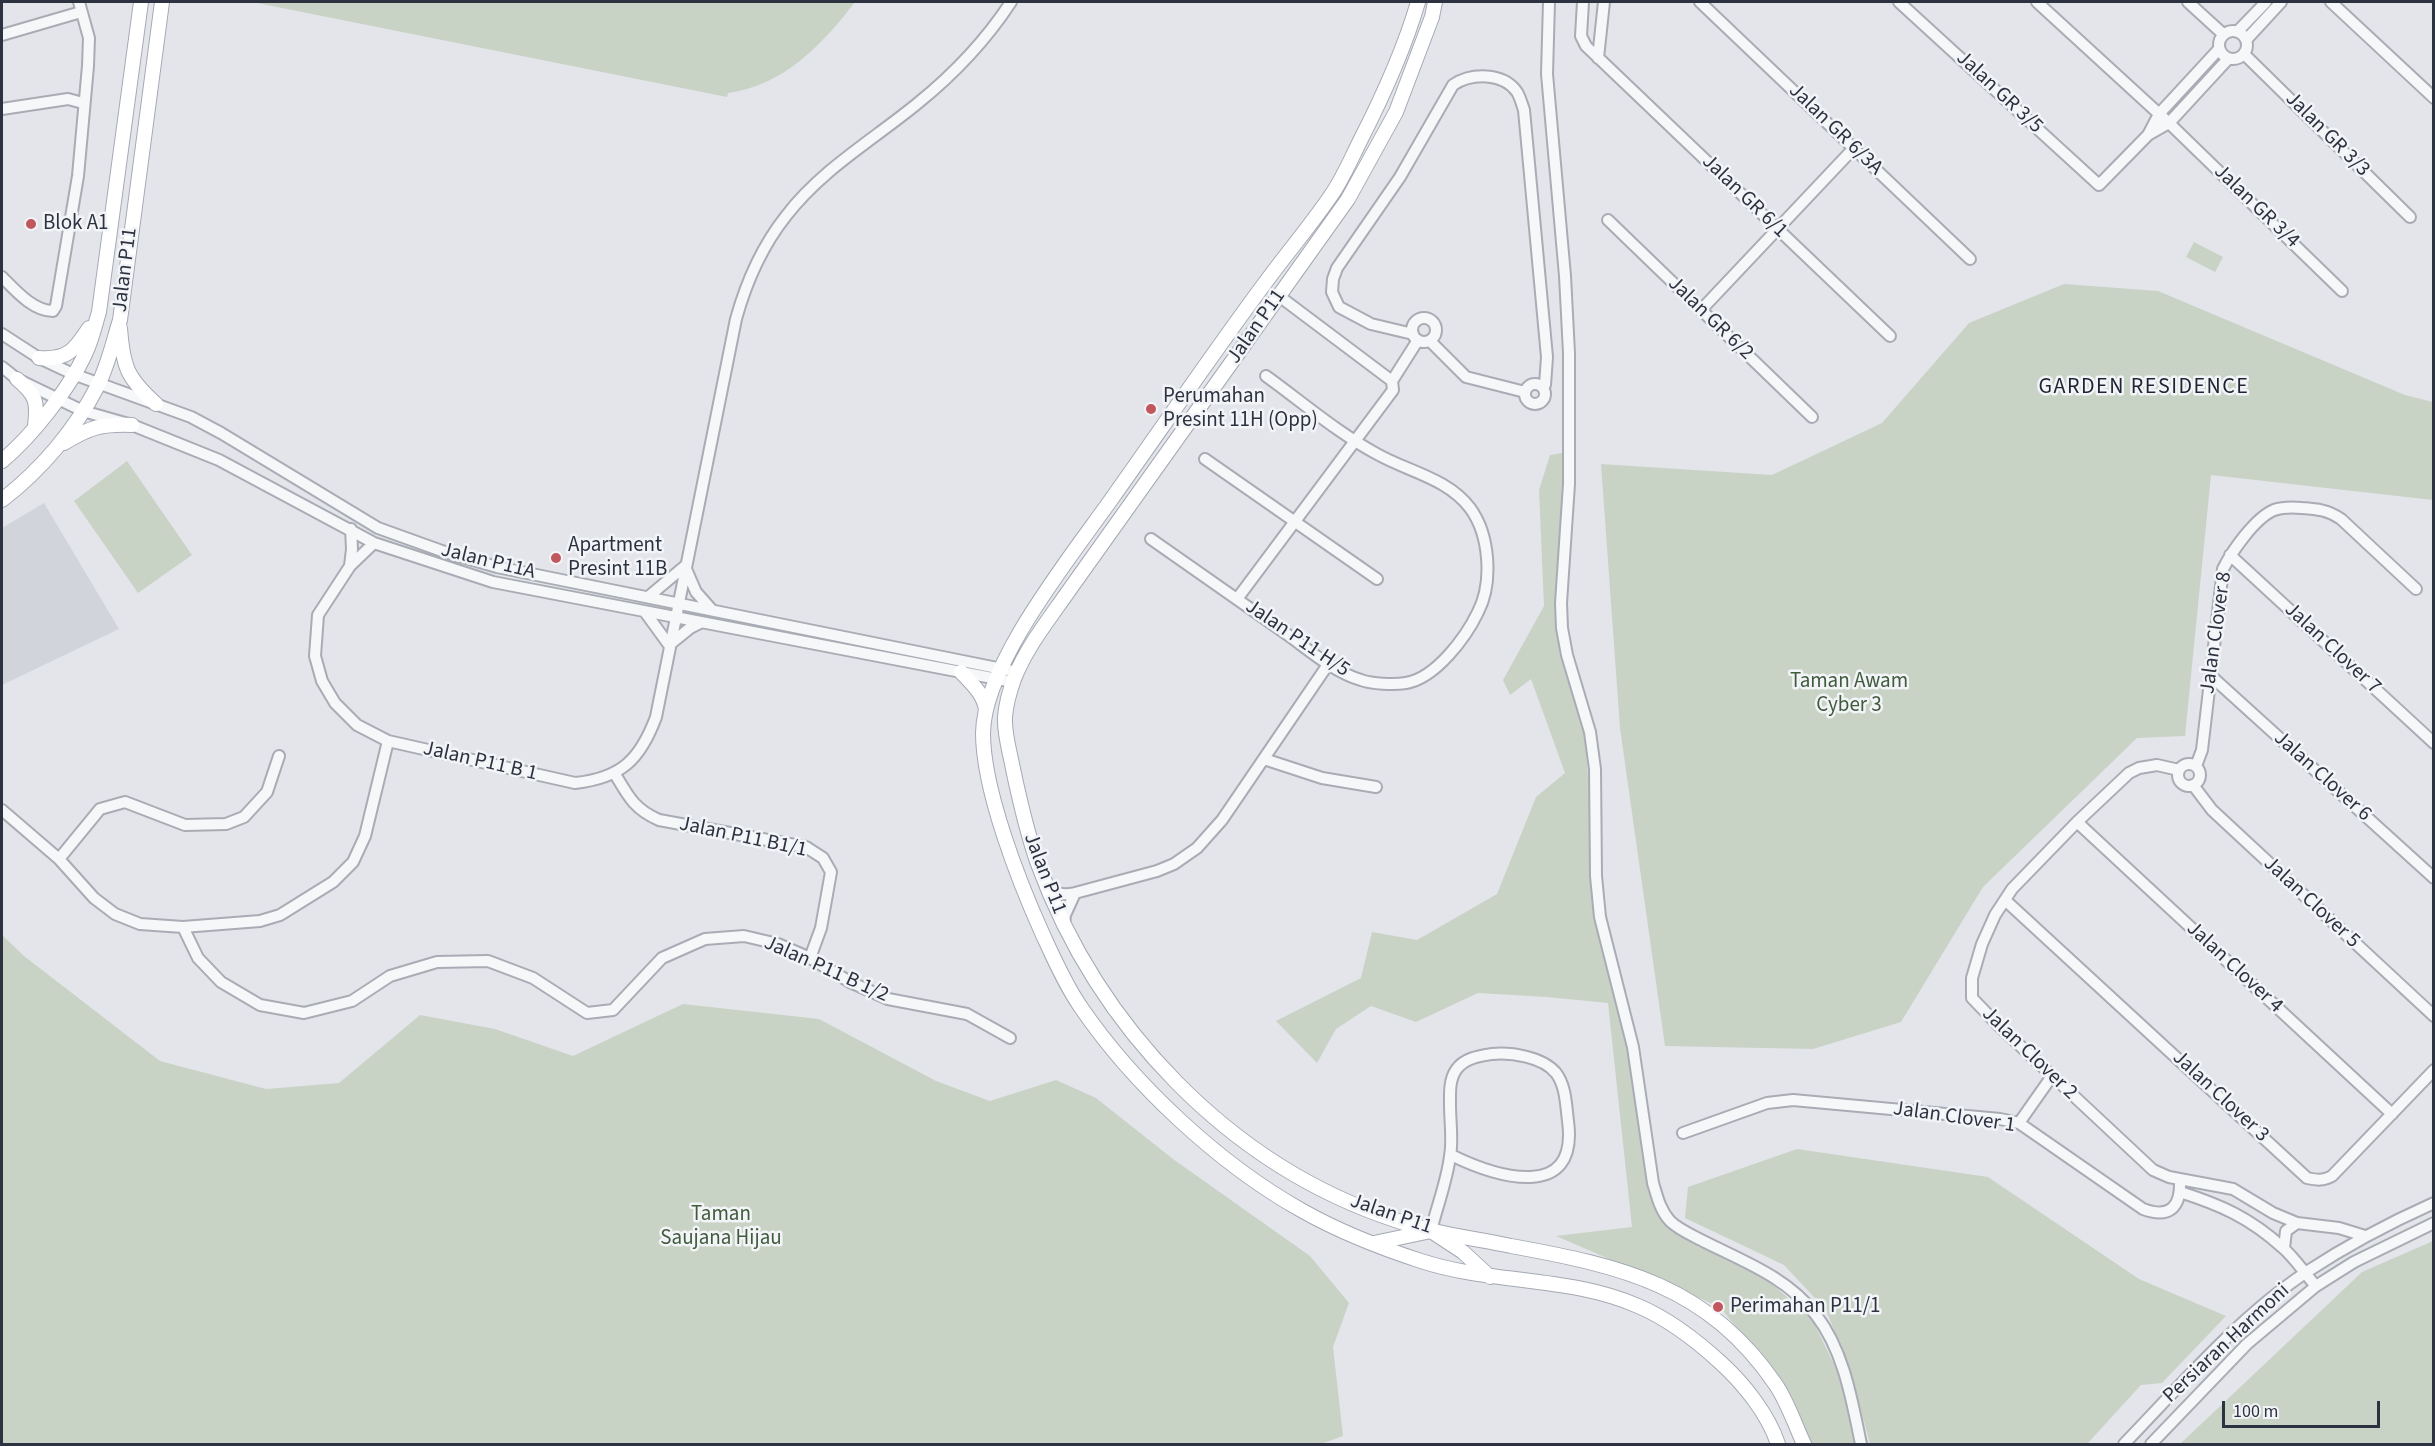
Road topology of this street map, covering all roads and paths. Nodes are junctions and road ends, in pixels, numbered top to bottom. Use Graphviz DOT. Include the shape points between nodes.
graph roads {
  1 [pos="141,2"];
  2 [pos="162,2"];
  3 [pos="1011,2"];
  4 [pos="1418,2"];
  5 [pos="1435,2"];
  6 [pos="1549,2"];
  7 [pos="1582,2"];
  8 [pos="1604,2"];
  9 [pos="1700,2"];
  10 [pos="1899,2"];
  11 [pos="2037,2"];
  12 [pos="2188,2"];
  13 [pos="2266,2"];
  14 [pos="2281,2"];
  15 [pos="2331,2"];
  16 [pos="80,7"];
  17 [pos="2237,32"];
  18 [pos="2223,34"];
  19 [pos="2,35"];
  20 [pos="2246,40"];
  21 [pos="2219,49"];
  22 [pos="2244,54"];
  23 [pos="1598,58"];
  24 [pos="2228,58"];
  25 [pos="2433,98"];
  26 [pos="83,103"];
  27 [pos="2,110"];
  28 [pos="2158,114"];
  29 [pos="2169,123"];
  30 [pos="2148,135"];
  31 [pos="1854,148"];
  32 [pos="2410,217"];
  33 [pos="1608,220"];
  34 [pos="1777,228"];
  35 [pos="1970,259"];
  36 [pos="1279,264"];
  37 [pos="2,277"];
  38 [pos="2342,291"];
  39 [pos="1279,296"];
  40 [pos="1250,304"];
  41 [pos="1701,310"];
  42 [pos="99,312"];
  43 [pos="120,320"];
  44 [pos="2,334"];
  45 [pos="1890,336"];
  46 [pos="1416,337"];
  47 [pos="1430,341"];
  48 [pos="39,358"];
  49 [pos="2,367"];
  50 [pos="73,374"];
  51 [pos="1266,376"];
  52 [pos="17,379"];
  53 [pos="1392,381"];
  54 [pos="99,385"];
  55 [pos="1542,387"];
  56 [pos="1525,392"];
  57 [pos="58,399"];
  58 [pos="156,404"];
  59 [pos="83,411"];
  60 [pos="1812,417"];
  61 [pos="132,425"];
  62 [pos="35,426"];
  63 [pos="1356,441"];
  64 [pos="58,447"];
  65 [pos="1205,459"];
  66 [pos="2,461"];
  67 [pos="2,500"];
  68 [pos="1295,522"];
  69 [pos="351,529"];
  70 [pos="1151,539"];
  71 [pos="374,543"];
  72 [pos="2230,555"];
  73 [pos="685,566"];
  74 [pos="350,567"];
  75 [pos="1377,579"];
  76 [pos="2416,589"];
  77 [pos="648,597"];
  78 [pos="1237,599"];
  79 [pos="678,603"];
  80 [pos="712,609"];
  81 [pos="645,612"];
  82 [pos="675,618"];
  83 [pos="700,623"];
  84 [pos="669,645"];
  85 [pos="1329,663"];
  86 [pos="961,672"];
  87 [pos="998,672"];
  88 [pos="2211,676"];
  89 [pos="1015,677"];
  90 [pos="986,710"];
  91 [pos="388,741"];
  92 [pos="2433,743"];
  93 [pos="279,756"];
  94 [pos="1264,759"];
  95 [pos="2196,766"];
  96 [pos="2179,770"];
  97 [pos="615,774"];
  98 [pos="2193,786"];
  99 [pos="1376,787"];
  100 [pos="2,810"];
  101 [pos="2077,822"];
  102 [pos="59,859"];
  103 [pos="2433,878"];
  104 [pos="1046,886"];
  105 [pos="1076,893"];
  106 [pos="2005,900"];
  107 [pos="183,927"];
  108 [pos="1064,927"];
  109 [pos="810,958"];
  110 [pos="2433,1016"];
  111 [pos="1010,1038"];
  112 [pos="2433,1070"];
  113 [pos="2052,1076"];
  114 [pos="2392,1114"];
  115 [pos="2019,1123"];
  116 [pos="1683,1133"];
  117 [pos="1451,1155"];
  118 [pos="2180,1180"];
  119 [pos="2180,1192"];
  120 [pos="2433,1203"];
  121 [pos="2433,1222"];
  122 [pos="2297,1223"];
  123 [pos="1431,1231"];
  124 [pos="2365,1236"];
  125 [pos="1374,1243"];
  126 [pos="2284,1248"];
  127 [pos="2304,1273"];
  128 [pos="1490,1277"];
  129 [pos="2316,1286"];
  130 [pos="1778,1444"];
  131 [pos="1804,1444"];
  132 [pos="1860,1444"];
  133 [pos="2124,1444"];
  134 [pos="2151,1444"];
  1 -- 42 [label="main road, Jalan P11"];
  2 -- 43 [label="main road, Jalan P11"];
  3 -- 73 [label="street, Jalan P11 B 1" via="950,76 813,185 769,240 736,319"];
  4 -- 36 [label="main road, Jalan P11" via="1380,103 1335,190"];
  5 -- 39 [label="main road, Jalan P11" via="1396,112 1348,199"];
  6 -- 132 [label="street" via="1547,74 1569,353 1569,484 1562,628 1590,732 1595,769 1600,918 1633,1047 1653,1183 1659,1205 1670,1221 1767,1272 1816,1315 1835,1350 1850,1393"];
  7 -- 23 [label="street, Jalan GR 6/1" via="1581,36"];
  8 -- 23 [label="street"];
  9 -- 31 [label="street, Jalan GR 6/3A"];
  10 -- 30 [label="street, Jalan GR 3/5" via="2099,185"];
  11 -- 28 [label="street"];
  12 -- 18 [label="street"];
  13 -- 17 [label="street"];
  14 -- 20 [label="street"];
  15 -- 25 [label="street"];
  16 -- 19 [label="street"];
  16 -- 26 [label="street" via="88,38"];
  17 -- 18 [label="street"];
  17 -- 20 [label="street"];
  18 -- 21 [label="street"];
  20 -- 22 [label="street"];
  21 -- 24 [label="street"];
  21 -- 28 [label="street"];
  22 -- 24 [label="street"];
  22 -- 32 [label="street, Jalan GR 3/3"];
  23 -- 34 [label="street, Jalan GR 6/1"];
  24 -- 29 [label="street"];
  26 -- 27 [label="street" via="68,99"];
  26 -- 37 [label="street" via="78,176 56,306 46,311"];
  28 -- 29 [label="street, Jalan GR 3/4"];
  28 -- 30 [label="street"];
  29 -- 30 [label="street"];
  29 -- 38 [label="street, Jalan GR 3/4"];
  31 -- 34 [label="street"];
  31 -- 35 [label="street, Jalan GR 6/3A"];
  33 -- 41 [label="street, Jalan GR 6/2"];
  34 -- 41 [label="street"];
  34 -- 45 [label="street, Jalan GR 6/1"];
  36 -- 39 [label="main road"];
  36 -- 40 [label="main road, Jalan P11"];
  39 -- 40 [label="main road"];
  39 -- 53 [label="street"];
  39 -- 89 [label="main road, Jalan P11" via="1039,633"];
  40 -- 87 [label="main road, Jalan P11" via="1055,579"];
  41 -- 60 [label="street, Jalan GR 6/2"];
  42 -- 48 [label="main road" via="67,355"];
  42 -- 50 [label="main road, Jalan P11" via="86,352"];
  43 -- 54 [label="main road, Jalan P11"];
  43 -- 58 [label="main road" via="126,366 135,385"];
  44 -- 48 [label="street, Jalan P11A"];
  46 -- 47 [label="street"];
  46 -- 47 [label="street" via="1415,322 1427,318 1436,330"];
  46 -- 53 [label="street"];
  46 -- 55 [label="street" via="1371,324 1339,307 1332,292 1337,268 1400,177 1453,85 1463,78 1482,76 1504,80 1517,92 1524,110 1547,357"];
  47 -- 56 [label="street" via="1466,377"];
  48 -- 50 [label="street, Jalan P11A"];
  49 -- 52 [label="street, Jalan P11A"];
  50 -- 54 [label="street, Jalan P11A"];
  50 -- 57 [label="main road, Jalan P11"];
  51 -- 63 [label="street, Jalan P11 H/5"];
  52 -- 57 [label="street, Jalan P11A"];
  52 -- 62 [label="main road" via="35,397"];
  53 -- 63 [label="street" via="1393,390"];
  54 -- 58 [label="street, Jalan P11A"];
  54 -- 59 [label="main road, Jalan P11"];
  55 -- 56 [label="street" via="1532,384"];
  55 -- 56 [label="street" via="1544,399 1538,403 1530,402"];
  57 -- 59 [label="street, Jalan P11A"];
  57 -- 62 [label="main road, Jalan P11"];
  58 -- 77 [label="street, Jalan P11A" via="221,433 378,528 497,567"];
  59 -- 61 [label="street, Jalan P11A"];
  59 -- 64 [label="main road, Jalan P11"];
  61 -- 64 [label="main road" via="106,424 88,429"];
  61 -- 69 [label="street, Jalan P11A" via="219,460"];
  62 -- 66 [label="main road, Jalan P11"];
  63 -- 68 [label="street"];
  63 -- 85 [label="street, Jalan P11 H/5" via="1395,464 1438,481 1463,500 1480,524 1487,581 1483,602 1470,628 1457,647 1431,671 1407,683 1362,681"];
  64 -- 67 [label="main road, Jalan P11"];
  65 -- 68 [label="street"];
  68 -- 75 [label="street"];
  68 -- 78 [label="street"];
  69 -- 71 [label="street, Jalan P11A"];
  69 -- 74 [label="street"];
  70 -- 78 [label="street, Jalan P11 H/5"];
  71 -- 74 [label="street, Jalan P11 B 1"];
  71 -- 81 [label="street, Jalan P11A" via="493,582"];
  72 -- 76 [label="street, Jalan Clover 8" via="2260,519 2273,511 2287,507 2320,509 2341,519"];
  72 -- 88 [label="street, Jalan Clover 8" via="2220,582"];
  72 -- 92 [label="street, Jalan Clover 7"];
  73 -- 77 [label="street"];
  73 -- 79 [label="street, Jalan P11 B 1"];
  73 -- 80 [label="street" via="691,583"];
  74 -- 91 [label="street, Jalan P11 B 1" via="318,615 315,656 322,681 335,703 357,725"];
  77 -- 79 [label="street, Jalan P11A"];
  78 -- 85 [label="street, Jalan P11 H/5"];
  79 -- 80 [label="street, Jalan P11A"];
  79 -- 82 [label="street, Jalan P11 B 1"];
  80 -- 87 [label="street, Jalan P11A"];
  81 -- 82 [label="street, Jalan P11A"];
  81 -- 84 [label="street"];
  82 -- 83 [label="street, Jalan P11A"];
  82 -- 84 [label="street, Jalan P11 B 1"];
  83 -- 84 [label="street"];
  83 -- 86 [label="street, Jalan P11A"];
  84 -- 97 [label="street, Jalan P11 B 1" via="650,734 641,750"];
  85 -- 94 [label="street"];
  86 -- 87 [label="street, Jalan P11A"];
  86 -- 90 [label="main road" via="979,691"];
  87 -- 89 [label="street, Jalan P11A"];
  87 -- 90 [label="main road, Jalan P11"];
  88 -- 95 [label="street, Jalan Clover 8" via="2202,750"];
  88 -- 103 [label="street, Jalan Clover 6"];
  89 -- 104 [label="main road, Jalan P11" via="1005,715 1006,733 1027,835"];
  90 -- 125 [label="main road, Jalan P11" via="983,731 987,774 1007,841 1060,972 1081,1007 1139,1079 1225,1159 1301,1210"];
  91 -- 97 [label="street, Jalan P11 B 1" via="575,783"];
  91 -- 107 [label="street" via="365,836 353,862 333,882 280,915 260,921"];
  93 -- 102 [label="street" via="267,792 244,817 226,824 185,825 125,802 100,809"];
  94 -- 99 [label="street" via="1322,778"];
  94 -- 105 [label="street" via="1222,820 1197,848 1156,871"];
  95 -- 96 [label="street" via="2186,764"];
  95 -- 98 [label="street" via="2200,778"];
  96 -- 98 [label="street" via="2182,784"];
  96 -- 101 [label="street, Jalan Clover 2" via="2157,765 2129,773"];
  97 -- 109 [label="street, Jalan P11 B1/1" via="642,813 659,820 806,847 823,858 831,872 821,928"];
  98 -- 110 [label="street, Jalan Clover 5" via="2212,810"];
  100 -- 102 [label="street"];
  101 -- 106 [label="street, Jalan Clover 2"];
  101 -- 114 [label="street, Jalan Clover 4"];
  102 -- 107 [label="street" via="94,898 115,914 140,924"];
  104 -- 105 [label="street" via="1064,896"];
  104 -- 108 [label="main road, Jalan P11"];
  105 -- 108 [label="street" via="1065,915"];
  106 -- 113 [label="street, Jalan Clover 2" via="1982,944 1972,978 1972,998"];
  106 -- 114 [label="street, Jalan Clover 3" via="2307,1178 2326,1180 2332,1176"];
  107 -- 109 [label="street, Jalan P11 B 1/2" via="198,958 221,982 260,1005 304,1013 352,1001 390,976 437,962 488,961 533,978 587,1013 613,1011 662,958 705,939 744,936 778,944"];
  108 -- 123 [label="main road, Jalan P11" via="1083,962 1154,1060 1202,1107 1258,1152 1333,1195"];
  109 -- 111 [label="street, Jalan P11 B 1/2" via="888,999 967,1014"];
  112 -- 114 [label="street, Jalan Clover 3"];
  113 -- 115 [label="street"];
  113 -- 118 [label="street, Jalan Clover 2" via="2153,1170"];
  115 -- 116 [label="street, Jalan Clover 1" via="1779,1100"];
  115 -- 119 [label="street, Jalan Clover 1" via="2143,1209 2157,1214 2169,1210"];
  117 -- 117 [label="street" via="1450,1088 1456,1069 1473,1057 1499,1054 1532,1059 1556,1073 1565,1094 1570,1136 1566,1160 1553,1173 1525,1177 1479,1169"];
  117 -- 123 [label="street"];
  118 -- 119 [label="street"];
  118 -- 122 [label="street, Jalan Clover 2" via="2233,1189"];
  119 -- 126 [label="street" via="2229,1209"];
  120 -- 124 [label="street, Persiaran Harmoni"];
  121 -- 129 [label="street, Persiaran Harmoni"];
  122 -- 124 [label="street, Jalan Clover 2"];
  122 -- 126 [label="street" via="2286,1231"];
  123 -- 125 [label="main road"];
  123 -- 128 [label="main road" via="1463,1252"];
  123 -- 131 [label="main road, Jalan P11" via="1615,1268 1693,1302 1728,1330 1757,1361 1778,1388"];
  124 -- 127 [label="street, Persiaran Harmoni"];
  125 -- 128 [label="main road, Jalan P11" via="1422,1261"];
  126 -- 127 [label="street"];
  127 -- 129 [label="street"];
  127 -- 133 [label="street, Persiaran Harmoni" via="2234,1331"];
  128 -- 130 [label="main road, Jalan P11" via="1602,1295 1636,1304 1672,1323 1739,1380"];
  129 -- 134 [label="street, Persiaran Harmoni" via="2247,1344"];
}
